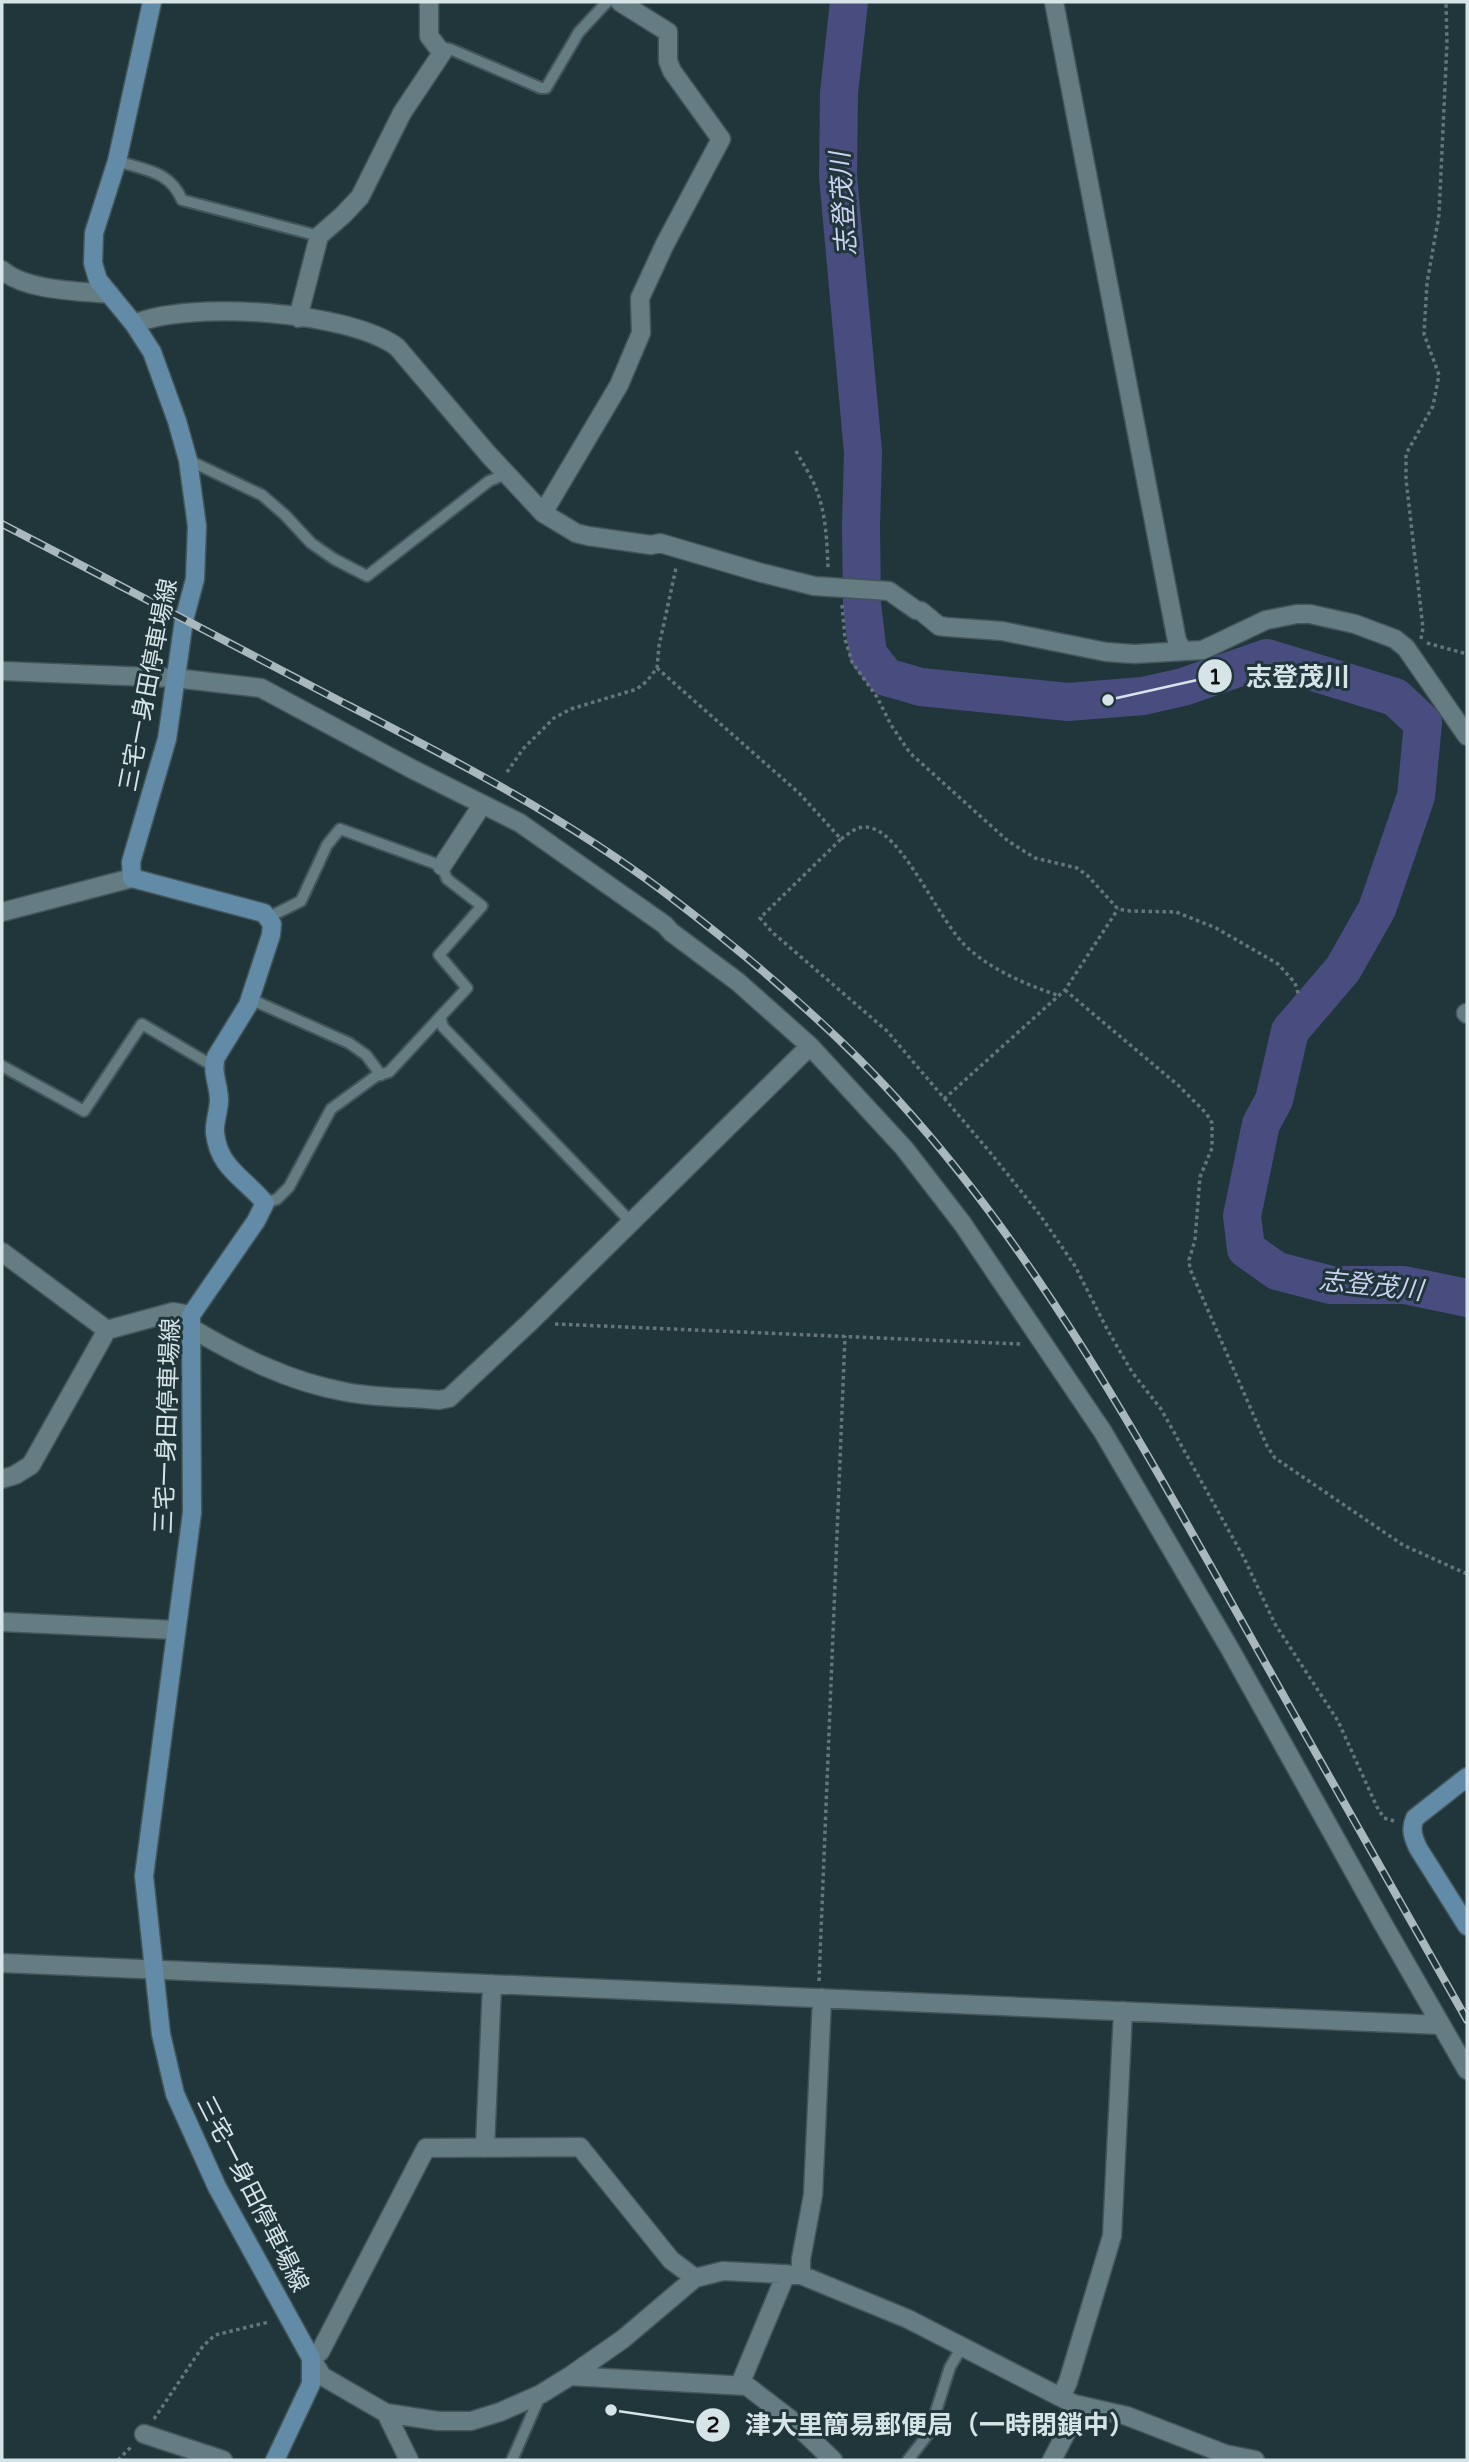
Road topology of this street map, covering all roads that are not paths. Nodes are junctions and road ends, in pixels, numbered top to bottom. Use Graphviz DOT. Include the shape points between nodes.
graph roads {
  1 [pos="152,2"];
  2 [pos="429,2"];
  3 [pos="607,2"];
  4 [pos="620,2"];
  5 [pos="1054,2"];
  6 [pos="437,46"];
  7 [pos="117,161"];
  8 [pos="319,236"];
  9 [pos="4,275"];
  10 [pos="110,294"];
  11 [pos="299,317"];
  12 [pos="134,324"];
  13 [pos="188,460"];
  14 [pos="506,474"];
  15 [pos="543,513"];
  16 [pos="1183,651"];
  17 [pos="2,671"];
  18 [pos="175,678"];
  19 [pos="1467,736"];
  20 [pos="482,805"];
  21 [pos="442,866"];
  22 [pos="132,878"];
  23 [pos="2,912"];
  24 [pos="269,917"];
  25 [pos="250,999"];
  26 [pos="440,1017"];
  27 [pos="810,1046"];
  28 [pos="2,1066"];
  29 [pos="213,1066"];
  30 [pos="381,1074"];
  31 [pos="265,1203"];
  32 [pos="631,1222"];
  33 [pos="2,1252"];
  34 [pos="191,1322"];
  35 [pos="107,1330"];
  36 [pos="2,1479"];
  37 [pos="2,1622"];
  38 [pos="176,1630"];
  39 [pos="1467,1777"];
  40 [pos="1467,1926"];
  41 [pos="2,1963"];
  42 [pos="154,1970"];
  43 [pos="492,1984"];
  44 [pos="820,1998"];
  45 [pos="1123,2011"];
  46 [pos="1441,2025"];
  47 [pos="1467,2070"];
  48 [pos="485,2148"];
  49 [pos="793,2274"];
  50 [pos="695,2278"];
  51 [pos="962,2347"];
  52 [pos="311,2358"];
  53 [pos="570,2376"];
  54 [pos="743,2386"];
  55 [pos="541,2394"];
  56 [pos="1067,2401"];
  57 [pos="386,2413"];
  58 [pos="144,2434"];
  59 [pos="223,2460"];
  60 [pos="275,2460"];
  61 [pos="409,2460"];
  62 [pos="512,2460"];
  63 [pos="833,2460"];
  64 [pos="908,2460"];
  65 [pos="1052,2460"];
  66 [pos="1255,2460"];
  1 -- 7 [label="main road, 三宅一身田停車場線"];
  2 -- 6 [label="street" via="429,36"];
  3 -- 6 [label="lane" via="579,32 546,88"];
  4 -- 15 [label="street" via="668,32 672,71 721,139 640,298 640,333 619,385"];
  5 -- 16 [label="street" via="1177,641"];
  6 -- 8 [label="street" via="442,53 402,113 360,197"];
  7 -- 8 [label="lane" via="169,179 182,200"];
  7 -- 10 [label="main road, 三宅一身田停車場線" via="92,248 98,280"];
  8 -- 11 [label="street"];
  9 -- 10 [label="street" via="46,287"];
  10 -- 12 [label="main road, 三宅一身田停車場線"];
  11 -- 12 [label="street" via="263,311 193,312"];
  11 -- 14 [label="street" via="356,327 386,339 408,358"];
  12 -- 13 [label="main road, 三宅一身田停車場線" via="152,352"];
  13 -- 14 [label="lane" via="262,495 311,543 367,576 489,481"];
  13 -- 18 [label="main road, 三宅一身田停車場線" via="197,526 195,579"];
  14 -- 15 [label="street"];
  15 -- 16 [label="street" via="576,533 660,543 771,576 837,588 889,591 939,626 1002,631 1106,652"];
  16 -- 19 [label="street" via="1214,646 1280,616 1310,614 1355,624 1406,648"];
  17 -- 18 [label="street"];
  18 -- 20 [label="street" via="261,688"];
  18 -- 22 [label="main road, 三宅一身田停車場線" via="167,739 131,862"];
  20 -- 21 [label="street"];
  20 -- 27 [label="street" via="527,828 665,925"];
  21 -- 24 [label="lane" via="340,829 327,845 301,901"];
  21 -- 26 [label="lane" via="447,878 482,906 439,955 467,988"];
  22 -- 23 [label="street"];
  22 -- 24 [label="main road"];
  24 -- 25 [label="main road" via="271,935"];
  25 -- 29 [label="main road"];
  25 -- 30 [label="lane" via="349,1043"];
  26 -- 30 [label="lane" via="389,1072"];
  26 -- 32 [label="lane" via="443,1027"];
  27 -- 32 [label="street"];
  27 -- 46 [label="street" via="934,1183 1103,1432 1290,1753"];
  28 -- 29 [label="lane" via="84,1111 142,1024"];
  29 -- 31 [label="main road" via="219,1149 234,1176"];
  30 -- 31 [label="lane" via="331,1109 289,1186 277,1199"];
  31 -- 34 [label="main road, 三宅一身田停車場線"];
  32 -- 34 [label="street" via="449,1398 348,1393 322,1387 235,1355"];
  33 -- 35 [label="street"];
  34 -- 35 [label="street" via="173,1312"];
  34 -- 38 [label="main road, 三宅一身田停車場線" via="192,1513"];
  35 -- 36 [label="street" via="31,1465"];
  37 -- 38 [label="street"];
  38 -- 42 [label="main road, 三宅一身田停車場線" via="144,1876"];
  39 -- 40 [label="main road" via="1412,1825 1418,1848"];
  41 -- 42 [label="street"];
  42 -- 43 [label="street"];
  42 -- 52 [label="main road, 三宅一身田停車場線" via="161,2034 175,2094 217,2187"];
  43 -- 44 [label="street"];
  43 -- 48 [label="street"];
  44 -- 45 [label="street"];
  44 -- 49 [label="street" via="813,2195 801,2259"];
  45 -- 46 [label="street"];
  45 -- 56 [label="street" via="1112,2236 1068,2382"];
  46 -- 47 [label="street"];
  48 -- 50 [label="street" via="580,2147 671,2260"];
  48 -- 52 [label="street" via="426,2148 320,2351"];
  49 -- 50 [label="street" via="723,2271"];
  49 -- 51 [label="street" via="908,2319"];
  49 -- 54 [label="street" via="743,2377"];
  50 -- 53 [label="street" via="623,2339"];
  51 -- 56 [label="street"];
  51 -- 64 [label="lane" via="950,2367 929,2433"];
  52 -- 57 [label="street" via="322,2376"];
  52 -- 60 [label="main road" via="311,2384"];
  53 -- 54 [label="street"];
  53 -- 55 [label="street"];
  54 -- 63 [label="street" via="790,2419"];
  55 -- 57 [label="street" via="471,2421"];
  55 -- 62 [label="lane"];
  56 -- 65 [label="street" via="1068,2429"];
  56 -- 66 [label="street" via="1127,2416 1225,2454"];
  57 -- 61 [label="street"];
  58 -- 59 [label="street"];
}
